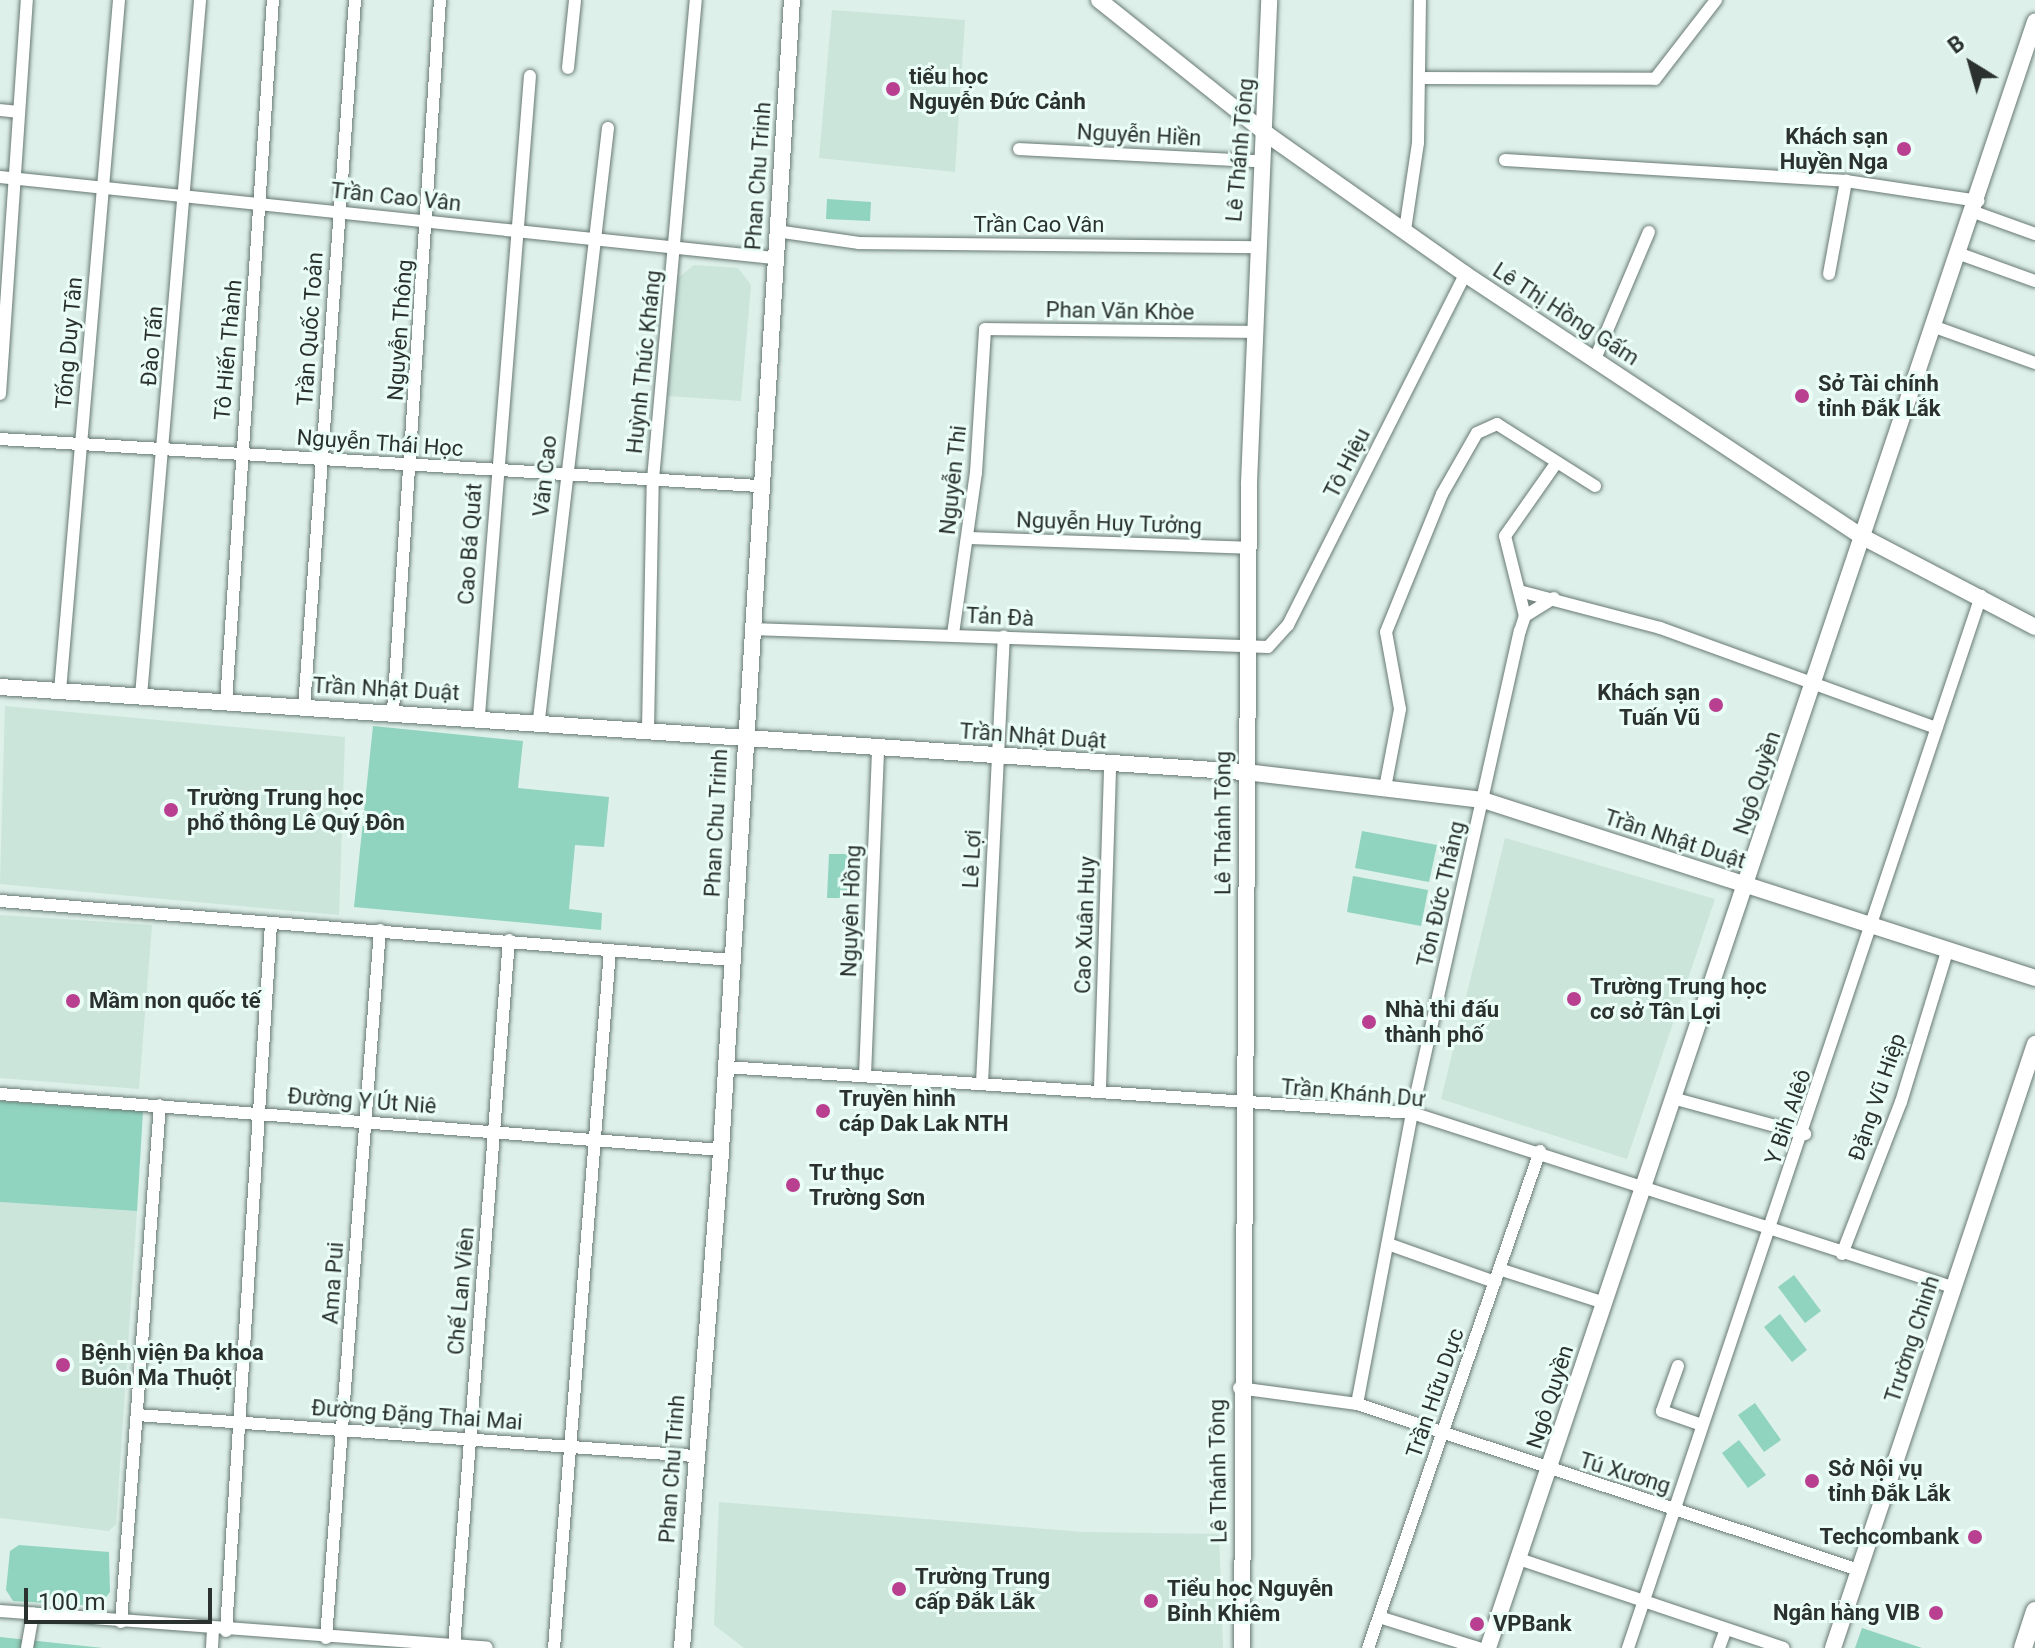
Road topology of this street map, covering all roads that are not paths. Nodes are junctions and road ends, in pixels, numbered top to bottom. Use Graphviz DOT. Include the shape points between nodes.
graph roads {
  1 [pos="27,0"];
  2 [pos="119,0"];
  3 [pos="200,0"];
  4 [pos="273,0"];
  5 [pos="355,0"];
  6 [pos="440,0"];
  7 [pos="575,0"];
  8 [pos="696,0"];
  9 [pos="792,0"];
  10 [pos="1099,0"];
  11 [pos="1269,0"];
  12 [pos="1420,0"];
  13 [pos="1716,0"];
  14 [pos="2035,22"];
  15 [pos="568,68"];
  16 [pos="530,76"];
  17 [pos="1419,78"];
  18 [pos="0,110"];
  19 [pos="18,112"];
  20 [pos="608,128"];
  21 [pos="1268,135"];
  22 [pos="1019,149"];
  23 [pos="1505,160"];
  24 [pos="1258,161"];
  25 [pos="7,178"];
  26 [pos="1846,181"];
  27 [pos="104,191"];
  28 [pos="185,199"];
  29 [pos="261,202"];
  30 [pos="1976,206"];
  31 [pos="338,211"];
  32 [pos="428,221"];
  33 [pos="1405,230"];
  34 [pos="513,231"];
  35 [pos="776,231"];
  36 [pos="1649,232"];
  37 [pos="2035,234"];
  38 [pos="589,237"];
  39 [pos="675,245"];
  40 [pos="1255,247"];
  41 [pos="1960,254"];
  42 [pos="774,258"];
  43 [pos="1465,274"];
  44 [pos="1829,274"];
  45 [pos="2035,281"];
  46 [pos="1935,327"];
  47 [pos="985,329"];
  48 [pos="1254,332"];
  49 [pos="1595,359"];
  50 [pos="2035,363"];
  51 [pos="0,394"];
  52 [pos="0,439"];
  53 [pos="79,444"];
  54 [pos="162,450"];
  55 [pos="239,455"];
  56 [pos="322,458"];
  57 [pos="1557,462"];
  58 [pos="410,465"];
  59 [pos="495,470"];
  60 [pos="565,473"];
  61 [pos="653,479"];
  62 [pos="757,486"];
  63 [pos="1595,486"];
  64 [pos="1863,537"];
  65 [pos="968,538"];
  66 [pos="1249,548"];
  67 [pos="1523,592"];
  68 [pos="1981,596"];
  69 [pos="1554,598"];
  70 [pos="1525,616"];
  71 [pos="2035,627"];
  72 [pos="751,629"];
  73 [pos="953,634"];
  74 [pos="1004,637"];
  75 [pos="1246,650"];
  76 [pos="1813,683"];
  77 [pos="0,687"];
  78 [pos="60,691"];
  79 [pos="141,696"];
  80 [pos="226,703"];
  81 [pos="304,708"];
  82 [pos="393,711"];
  83 [pos="479,715"];
  84 [pos="539,719"];
  85 [pos="1937,728"];
  86 [pos="648,729"];
  87 [pos="743,735"];
  88 [pos="878,748"];
  89 [pos="997,754"];
  90 [pos="1110,764"];
  91 [pos="1245,772"];
  92 [pos="1385,788"];
  93 [pos="1483,800"];
  94 [pos="1746,885"];
  95 [pos="0,901"];
  96 [pos="271,923"];
  97 [pos="1871,929"];
  98 [pos="380,930"];
  99 [pos="509,940"];
  100 [pos="610,951"];
  101 [pos="1947,952"];
  102 [pos="732,960"];
  103 [pos="2035,978"];
  104 [pos="2035,1044"];
  105 [pos="725,1067"];
  106 [pos="865,1075"];
  107 [pos="982,1083"];
  108 [pos="1100,1088"];
  109 [pos="0,1094"];
  110 [pos="1676,1099"];
  111 [pos="160,1105"];
  112 [pos="1243,1105"];
  113 [pos="260,1113"];
  114 [pos="1412,1113"];
  115 [pos="364,1123"];
  116 [pos="495,1130"];
  117 [pos="1805,1134"];
  118 [pos="596,1138"];
  119 [pos="721,1150"];
  120 [pos="1540,1151"];
  121 [pos="1643,1185"];
  122 [pos="1768,1230"];
  123 [pos="1388,1244"];
  124 [pos="1842,1254"];
  125 [pos="1497,1276"];
  126 [pos="1952,1287"];
  127 [pos="1604,1303"];
  128 [pos="1678,1366"];
  129 [pos="1239,1388"];
  130 [pos="1357,1404"];
  131 [pos="137,1415"];
  132 [pos="239,1423"];
  133 [pos="1702,1425"];
  134 [pos="343,1432"];
  135 [pos="1442,1434"];
  136 [pos="469,1437"];
  137 [pos="570,1446"];
  138 [pos="694,1456"];
  139 [pos="1549,1472"];
  140 [pos="1674,1509"];
  141 [pos="1519,1559"];
  142 [pos="1859,1570"];
  143 [pos="1643,1601"];
  144 [pos="0,1611"];
  145 [pos="2035,1611"];
  146 [pos="33,1614"];
  147 [pos="1379,1617"];
  148 [pos="121,1622"];
  149 [pos="1726,1629"];
  150 [pos="220,1631"];
  151 [pos="326,1638"];
  152 [pos="454,1646"];
  153 [pos="27,1648"];
  154 [pos="212,1648"];
  155 [pos="487,1648"];
  156 [pos="554,1648"];
  157 [pos="682,1648"];
  158 [pos="1242,1648"];
  159 [pos="1368,1648"];
  160 [pos="1478,1648"];
  161 [pos="1488,1648"];
  162 [pos="1628,1648"];
  163 [pos="1719,1648"];
  164 [pos="1783,1648"];
  165 [pos="1833,1648"];
  166 [pos="2023,1648"];
  1 -- 19 [label="street"];
  2 -- 27 [label="street, Tống Duy Tân"];
  3 -- 28 [label="street, Đào Tấn"];
  4 -- 29 [label="street, Tô Hiến Thành"];
  5 -- 31 [label="street, Trần Quốc Toản"];
  6 -- 32 [label="street, Nguyễn Thông"];
  7 -- 15 [label="street"];
  8 -- 39 [label="street, Huỳnh Thúc Kháng"];
  9 -- 35 [label="street, Phan Chu Trinh"];
  10 -- 21 [label="street, Lê Thị Hồng Gấm"];
  11 -- 21 [label="street, Lê Thánh Tông"];
  12 -- 17 [label="street"];
  13 -- 17 [label="street" via="1655,79"];
  14 -- 30 [label="street, Ngô Quyền"];
  16 -- 34 [label="street, Cao Bá Quát"];
  17 -- 33 [label="street"];
  18 -- 19 [label="street"];
  19 -- 25 [label="street"];
  20 -- 38 [label="street, Văn Cao"];
  21 -- 24 [label="street, Lê Thánh Tông"];
  21 -- 33 [label="street, Lê Thị Hồng Gấm"];
  22 -- 24 [label="street, Nguyễn Hiền"];
  23 -- 26 [label="street"];
  24 -- 40 [label="street, Lê Thánh Tông"];
  25 -- 27 [label="street, Trần Cao Vân"];
  25 -- 51 [label="street"];
  26 -- 30 [label="street"];
  26 -- 44 [label="street"];
  27 -- 28 [label="street, Trần Cao Vân"];
  27 -- 53 [label="street, Tống Duy Tân"];
  28 -- 29 [label="street, Trần Cao Vân"];
  28 -- 54 [label="street, Đào Tấn"];
  29 -- 31 [label="street, Trần Cao Vân"];
  29 -- 55 [label="street, Tô Hiến Thành"];
  30 -- 37 [label="street"];
  30 -- 41 [label="street, Ngô Quyền"];
  31 -- 32 [label="street, Trần Cao Vân"];
  31 -- 56 [label="street, Trần Quốc Toản"];
  32 -- 34 [label="street, Trần Cao Vân"];
  32 -- 58 [label="street, Nguyễn Thông"];
  33 -- 43 [label="street, Lê Thị Hồng Gấm"];
  34 -- 38 [label="street, Trần Cao Vân"];
  34 -- 59 [label="street, Cao Bá Quát"];
  35 -- 40 [label="street, Trần Cao Vân" via="859,243"];
  35 -- 42 [label="street, Phan Chu Trinh"];
  36 -- 49 [label="street"];
  38 -- 39 [label="street, Trần Cao Vân"];
  38 -- 60 [label="street, Văn Cao"];
  39 -- 42 [label="street, Trần Cao Vân"];
  39 -- 61 [label="street, Huỳnh Thúc Kháng"];
  40 -- 48 [label="street, Lê Thánh Tông"];
  41 -- 45 [label="street"];
  41 -- 46 [label="street, Ngô Quyền"];
  42 -- 62 [label="street, Phan Chu Trinh"];
  43 -- 49 [label="street, Lê Thị Hồng Gấm"];
  43 -- 75 [label="street, Tô Hiệu" via="1288,625 1268,647"];
  46 -- 50 [label="street"];
  46 -- 64 [label="street, Ngô Quyền"];
  47 -- 48 [label="street, Phan Văn Khòe"];
  47 -- 65 [label="street, Nguyễn Thi"];
  48 -- 66 [label="street, Lê Thánh Tông"];
  49 -- 64 [label="street, Lê Thị Hồng Gấm"];
  52 -- 53 [label="street, Nguyễn Thái Học"];
  53 -- 54 [label="street, Nguyễn Thái Học"];
  53 -- 78 [label="street, Tống Duy Tân"];
  54 -- 55 [label="street, Nguyễn Thái Học"];
  54 -- 79 [label="street, Đào Tấn"];
  55 -- 56 [label="street, Nguyễn Thái Học"];
  55 -- 80 [label="street, Tô Hiến Thành"];
  56 -- 58 [label="street, Nguyễn Thái Học"];
  56 -- 81 [label="street, Trần Quốc Toản"];
  57 -- 63 [label="street"];
  57 -- 67 [label="street, Tôn Đức Thắng" via="1505,536 1508,565"];
  57 -- 92 [label="street" via="1490,422 1452,473 1386,632 1400,709"];
  58 -- 59 [label="street, Nguyễn Thái Học"];
  58 -- 82 [label="street, Nguyễn Thông"];
  59 -- 60 [label="street, Nguyễn Thái Học"];
  59 -- 83 [label="street, Cao Bá Quát"];
  60 -- 61 [label="street, Nguyễn Thái Học"];
  60 -- 84 [label="street, Văn Cao"];
  61 -- 62 [label="street, Nguyễn Thái Học"];
  61 -- 86 [label="street, Huỳnh Thúc Kháng"];
  62 -- 72 [label="street, Phan Chu Trinh"];
  64 -- 68 [label="street, Lê Thị Hồng Gấm"];
  64 -- 76 [label="street, Ngô Quyền"];
  65 -- 66 [label="street, Nguyễn Huy Tưởng"];
  65 -- 73 [label="street, Nguyễn Thi"];
  66 -- 75 [label="street, Lê Thánh Tông"];
  67 -- 69 [label="street"];
  67 -- 70 [label="street, Tôn Đức Thắng"];
  68 -- 71 [label="street, Lê Thị Hồng Gấm"];
  68 -- 85 [label="street, Y Bih Alêô"];
  69 -- 70 [label="street"];
  69 -- 76 [label="street"];
  70 -- 93 [label="street, Tôn Đức Thắng"];
  72 -- 73 [label="street, Tản Đà"];
  72 -- 87 [label="street, Phan Chu Trinh"];
  73 -- 74 [label="street, Tản Đà"];
  74 -- 75 [label="street, Tản Đà"];
  74 -- 89 [label="street, Lê Lợi"];
  75 -- 91 [label="street, Lê Thánh Tông"];
  76 -- 85 [label="street"];
  76 -- 94 [label="street, Ngô Quyền"];
  77 -- 78 [label="street, Trần Nhật Duật"];
  78 -- 79 [label="street, Trần Nhật Duật"];
  79 -- 80 [label="street, Trần Nhật Duật"];
  80 -- 81 [label="street, Trần Nhật Duật"];
  81 -- 82 [label="street, Trần Nhật Duật"];
  82 -- 83 [label="street, Trần Nhật Duật"];
  83 -- 84 [label="street, Trần Nhật Duật"];
  84 -- 86 [label="street, Trần Nhật Duật"];
  85 -- 97 [label="street, Y Bih Alêô"];
  86 -- 87 [label="street, Trần Nhật Duật"];
  87 -- 88 [label="street, Trần Nhật Duật"];
  87 -- 102 [label="street, Phan Chu Trinh"];
  88 -- 89 [label="street, Trần Nhật Duật"];
  88 -- 106 [label="street, Nguyên Hồng"];
  89 -- 90 [label="street, Trần Nhật Duật"];
  89 -- 107 [label="street, Lê Lợi"];
  90 -- 91 [label="street, Trần Nhật Duật"];
  90 -- 108 [label="street, Cao Xuân Huy"];
  91 -- 92 [label="street, Trần Nhật Duật"];
  91 -- 112 [label="street, Lê Thánh Tông"];
  92 -- 93 [label="street, Trần Nhật Duật"];
  93 -- 94 [label="street, Trần Nhật Duật"];
  93 -- 114 [label="street, Tôn Đức Thắng"];
  94 -- 97 [label="street, Trần Nhật Duật"];
  94 -- 110 [label="street, Ngô Quyền"];
  95 -- 96 [label="street"];
  96 -- 98 [label="street"];
  96 -- 113 [label="street"];
  97 -- 101 [label="street, Trần Nhật Duật"];
  97 -- 117 [label="street, Y Bih Alêô"];
  98 -- 99 [label="street"];
  98 -- 115 [label="street, Ama Pui"];
  99 -- 100 [label="street"];
  99 -- 116 [label="street, Chế Lan Viên"];
  100 -- 102 [label="street"];
  100 -- 118 [label="street"];
  101 -- 103 [label="street, Trần Nhật Duật"];
  101 -- 124 [label="street, Đặng Vũ Hiệp" via="1901,1102"];
  102 -- 105 [label="street, Phan Chu Trinh"];
  104 -- 126 [label="street, Trường Chinh"];
  105 -- 106 [label="street, Trần Khánh Dư"];
  105 -- 119 [label="street, Phan Chu Trinh"];
  106 -- 107 [label="street, Trần Khánh Dư"];
  107 -- 108 [label="street, Trần Khánh Dư"];
  108 -- 112 [label="street, Trần Khánh Dư"];
  109 -- 111 [label="street, Đường Y Út Niê"];
  110 -- 117 [label="street"];
  110 -- 121 [label="street, Ngô Quyền"];
  111 -- 113 [label="street, Đường Y Út Niê"];
  111 -- 131 [label="street"];
  112 -- 114 [label="street, Trần Khánh Dư"];
  112 -- 129 [label="street, Lê Thánh Tông"];
  113 -- 115 [label="street, Đường Y Út Niê"];
  113 -- 132 [label="street"];
  114 -- 120 [label="street, Trần Khánh Dư"];
  114 -- 123 [label="street, Tôn Đức Thắng"];
  115 -- 116 [label="street, Đường Y Út Niê"];
  115 -- 134 [label="street, Ama Pui"];
  116 -- 118 [label="street, Đường Y Út Niê"];
  116 -- 136 [label="street, Chế Lan Viên"];
  117 -- 122 [label="street, Y Bih Alêô"];
  118 -- 119 [label="street, Đường Y Út Niê"];
  118 -- 137 [label="street"];
  119 -- 138 [label="street, Phan Chu Trinh"];
  120 -- 121 [label="street, Trần Khánh Dư"];
  120 -- 125 [label="street, Trần Hữu Dực"];
  121 -- 122 [label="street, Trần Khánh Dư"];
  121 -- 127 [label="street, Ngô Quyền"];
  122 -- 124 [label="street, Trần Khánh Dư"];
  122 -- 133 [label="street, Y Bih Alêô"];
  123 -- 125 [label="street"];
  123 -- 130 [label="street, Tôn Đức Thắng"];
  124 -- 126 [label="street, Trần Khánh Dư"];
  125 -- 127 [label="street"];
  125 -- 135 [label="street, Trần Hữu Dực"];
  126 -- 142 [label="street, Trường Chinh"];
  127 -- 139 [label="street, Ngô Quyền"];
  128 -- 133 [label="street" via="1662,1411"];
  129 -- 130 [label="street, Tú Xương"];
  129 -- 158 [label="street, Lê Thánh Tông"];
  130 -- 135 [label="street, Tú Xương"];
  131 -- 132 [label="street, Đường Đặng Thai Mai"];
  131 -- 148 [label="street"];
  132 -- 134 [label="street, Đường Đặng Thai Mai"];
  132 -- 150 [label="street"];
  133 -- 140 [label="street, Y Bih Alêô"];
  134 -- 136 [label="street, Đường Đặng Thai Mai"];
  134 -- 151 [label="street, Ama Pui"];
  135 -- 139 [label="street, Tú Xương"];
  135 -- 147 [label="street, Trần Hữu Dực"];
  136 -- 137 [label="street, Đường Đặng Thai Mai"];
  136 -- 152 [label="street, Chế Lan Viên"];
  137 -- 138 [label="street, Đường Đặng Thai Mai"];
  137 -- 156 [label="street"];
  138 -- 157 [label="street, Phan Chu Trinh"];
  139 -- 140 [label="street, Tú Xương"];
  139 -- 141 [label="street, Ngô Quyền"];
  140 -- 142 [label="street, Tú Xương"];
  140 -- 143 [label="street, Y Bih Alêô"];
  141 -- 143 [label="street"];
  141 -- 161 [label="street, Ngô Quyền"];
  142 -- 165 [label="street, Trường Chinh"];
  143 -- 149 [label="street"];
  143 -- 162 [label="street, Y Bih Alêô"];
  144 -- 146 [label="street"];
  145 -- 166 [label="main road"];
  146 -- 148 [label="street"];
  146 -- 153 [label="street"];
  147 -- 159 [label="street, Trần Hữu Dực"];
  147 -- 160 [label="street"];
  148 -- 150 [label="street"];
  149 -- 163 [label="street"];
  149 -- 164 [label="street"];
  150 -- 151 [label="street"];
  150 -- 154 [label="street"];
  151 -- 152 [label="street"];
  152 -- 155 [label="street"];
}
